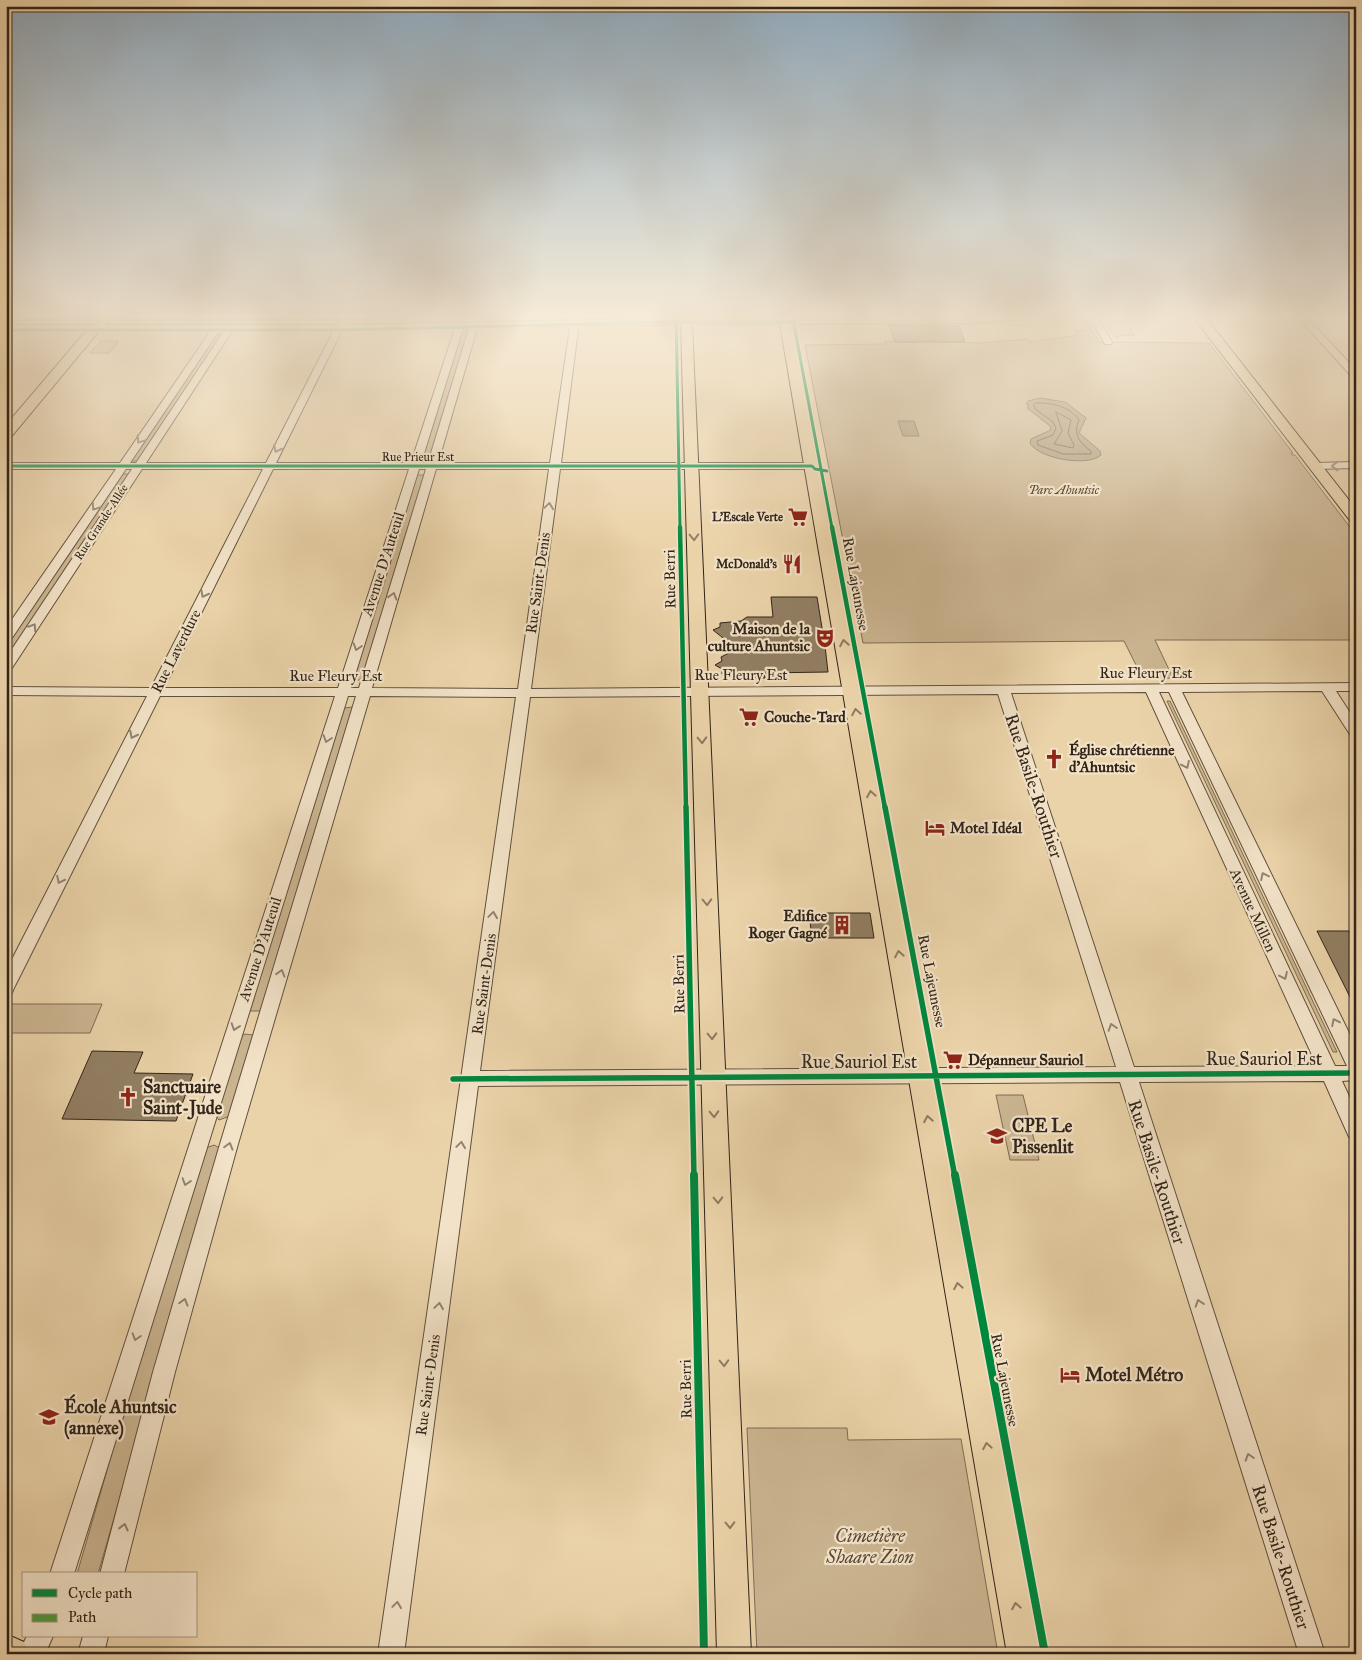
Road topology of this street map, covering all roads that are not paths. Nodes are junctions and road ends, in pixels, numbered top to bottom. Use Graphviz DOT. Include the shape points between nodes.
graph roads {
  1 [pos="41,391"];
  2 [pos="177,391"];
  3 [pos="185,391"];
  4 [pos="307,391"];
  5 [pos="438,391"];
  6 [pos="454,391"];
  7 [pos="565,391"];
  8 [pos="689,391"];
  9 [pos="798,391"];
  10 [pos="1257,391"];
  11 [pos="8,430"];
  12 [pos="6,466"];
  13 [pos="692,466"];
  14 [pos="812,466"];
  15 [pos="1315,466"];
  16 [pos="1356,466"];
  17 [pos="122,467"];
  18 [pos="138,467"];
  19 [pos="269,467"];
  20 [pos="414,467"];
  21 [pos="432,467"];
  22 [pos="554,467"];
  23 [pos="1356,518"];
  24 [pos="6,638"];
  25 [pos="6,668"];
  26 [pos="1356,687"];
  27 [pos="1327,688"];
  28 [pos="1151,689"];
  29 [pos="1174,689"];
  30 [pos="852,690"];
  31 [pos="1003,690"];
  32 [pos="6,691"];
  33 [pos="155,691"];
  34 [pos="699,691"];
  35 [pos="523,692"];
  36 [pos="342,693"];
  37 [pos="364,693"];
  38 [pos="1356,733"];
  39 [pos="6,988"];
  40 [pos="1356,1066"];
  41 [pos="1328,1072"];
  42 [pos="1127,1073"];
  43 [pos="1356,1073"];
  44 [pos="921,1075"];
  45 [pos="713,1076"];
  46 [pos="470,1079"];
  47 [pos="1356,1131"];
  48 [pos="63,1572"];
  49 [pos="113,1572"];
  50 [pos="40,1638"];
  51 [pos="95,1638"];
  52 [pos="6,1651"];
  53 [pos="12,1654"];
  54 [pos="31,1654"];
  55 [pos="91,1654"];
  56 [pos="391,1654"];
  57 [pos="734,1654"];
  58 [pos="1024,1654"];
  59 [pos="1312,1654"];
  1 -- 11 [label="main road"];
  2 -- 17 [label="street, Rue Grande-Allée, one-way"];
  3 -- 18 [label="street, Rue Grande-Allée"];
  4 -- 19 [label="street, Rue Laverdure, one-way"];
  5 -- 20 [label="street, Avenue D'Auteuil"];
  6 -- 21 [label="street, Avenue D'Auteuil"];
  7 -- 22 [label="street, Rue Saint-Denis"];
  8 -- 13 [label="main road, Rue Berri"];
  9 -- 14 [label="main road, Rue Lajeunesse"];
  10 -- 15 [label="main road"];
  12 -- 17 [label="street, Rue Prieur Est"];
  13 -- 14 [label="street, Rue Prieur Est"];
  13 -- 22 [label="street, Rue Prieur Est"];
  13 -- 34 [label="main road, Rue Berri, one-way"];
  30 -- 14 [label="main road, Rue Lajeunesse, one-way"];
  16 -- 15 [label="street, one-way"];
  15 -- 23 [label="main road"];
  17 -- 18 [label="street, Rue Prieur Est"];
  17 -- 24 [label="street, Rue Grande-Allée, one-way"];
  18 -- 19 [label="street, Rue Prieur Est"];
  25 -- 18 [label="street, Rue Grande-Allée, one-way"];
  19 -- 20 [label="street, Rue Prieur Est"];
  19 -- 33 [label="street, Rue Laverdure, one-way"];
  20 -- 21 [label="street, Rue Prieur Est"];
  20 -- 36 [label="street, Avenue D'Auteuil, one-way"];
  21 -- 22 [label="street, Rue Prieur Est"];
  37 -- 21 [label="street, Avenue D'Auteuil, one-way"];
  35 -- 22 [label="street, Rue Saint-Denis, one-way"];
  26 -- 27 [label="street, Rue Fleury Est"];
  27 -- 29 [label="street, Rue Fleury Est"];
  27 -- 38 [label="street"];
  28 -- 29 [label="street, Rue Fleury Est"];
  28 -- 31 [label="street, Rue Fleury Est"];
  28 -- 41 [label="street, Avenue Millen, one-way"];
  40 -- 29 [label="street, Avenue Millen, one-way"];
  30 -- 31 [label="street, Rue Fleury Est"];
  30 -- 34 [label="street, Rue Fleury Est"];
  44 -- 30 [label="main road, Rue Lajeunesse, one-way"];
  42 -- 31 [label="street, Rue Basile-Routhier, one-way"];
  32 -- 33 [label="street, Rue Fleury Est"];
  33 -- 36 [label="street, Rue Fleury Est"];
  33 -- 39 [label="street, Rue Laverdure, one-way"];
  34 -- 35 [label="street, Rue Fleury Est"];
  34 -- 45 [label="main road, Rue Berri, one-way"];
  35 -- 37 [label="street, Rue Fleury Est"];
  46 -- 35 [label="street, Rue Saint-Denis, one-way"];
  36 -- 37 [label="street, Rue Fleury Est"];
  36 -- 48 [label="street, Avenue D'Auteuil, one-way"];
  49 -- 37 [label="street, Avenue D'Auteuil, one-way" via="175,1332"];
  41 -- 42 [label="street, Rue Sauriol Est"];
  41 -- 43 [label="street, Rue Sauriol Est"];
  41 -- 47 [label="street, Avenue Millen"];
  42 -- 44 [label="street, Rue Sauriol Est"];
  59 -- 42 [label="street, Rue Basile-Routhier, one-way"];
  44 -- 45 [label="street, Rue Sauriol Est"];
  58 -- 44 [label="main road, Rue Lajeunesse, one-way"];
  45 -- 46 [label="street, Rue Sauriol Est"];
  45 -- 57 [label="main road, Rue Berri, one-way"];
  56 -- 46 [label="street, Rue Saint-Denis, one-way"];
  50 -- 54 [label="street"];
  51 -- 55 [label="street"];
  52 -- 53 [label="main road"];
}
